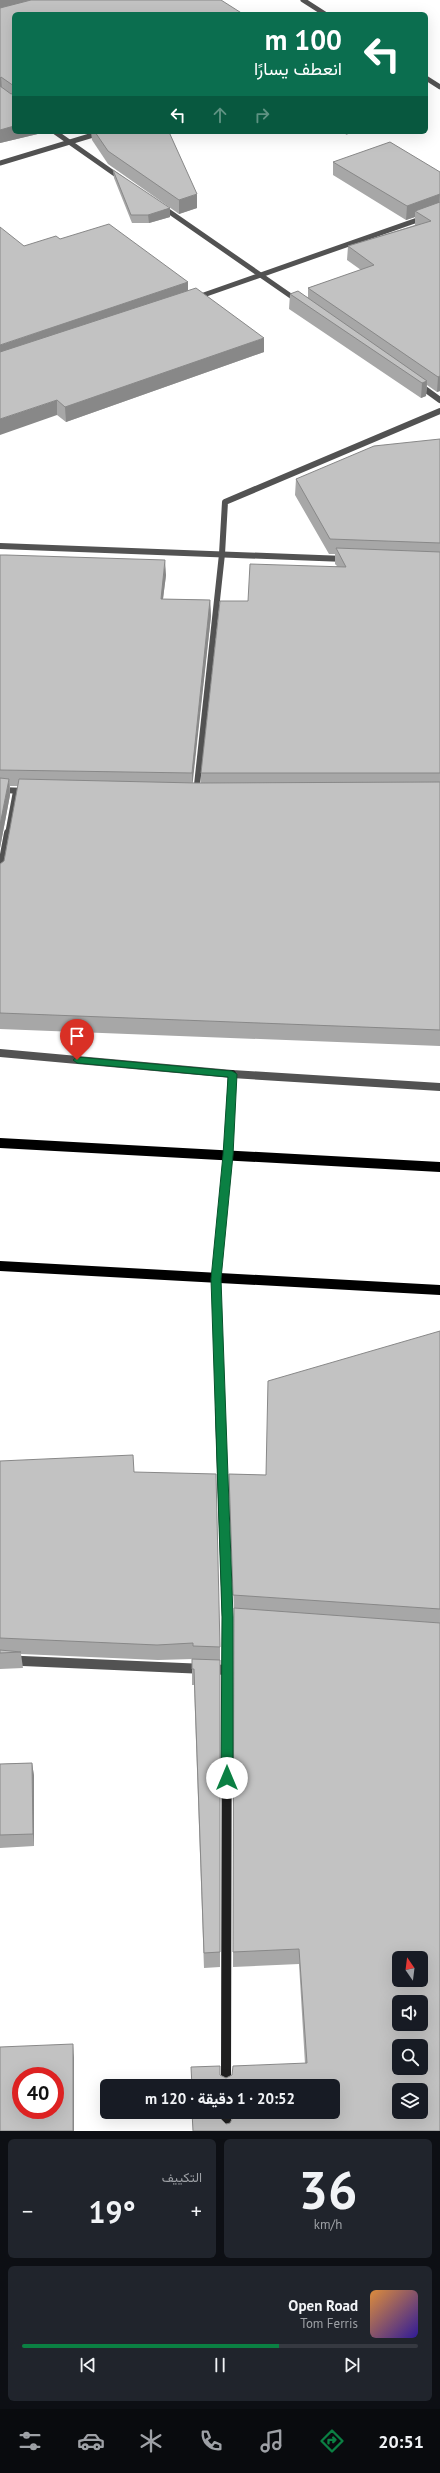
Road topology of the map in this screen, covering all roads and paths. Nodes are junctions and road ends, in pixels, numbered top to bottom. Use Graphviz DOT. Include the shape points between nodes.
graph roads {
  1 [pos="303,0"];
  2 [pos="322,12"];
  3 [pos="428,79"];
  4 [pos="440,87"];
  5 [pos="58,134"];
  6 [pos="96,134"];
  7 [pos="69,142"];
  8 [pos="0,163"];
  9 [pos="127,182"];
  10 [pos="153,200"];
  11 [pos="440,212"];
  12 [pos="262,276"];
  13 [pos="187,301"];
  14 [pos="306,307"];
  15 [pos="414,382"];
  16 [pos="440,400"];
  17 [pos="440,411"];
  18 [pos="0,546"];
  19 [pos="222,554"];
  20 [pos="354,560"];
  21 [pos="0,790"];
  22 [pos="16,791"];
  23 [pos="39,792"];
  24 [pos="196,794"];
  25 [pos="0,876"];
  26 [pos="0,1053"];
  27 [pos="232,1074"];
  28 [pos="440,1087"];
  29 [pos="0,1143"];
  30 [pos="228,1155"];
  31 [pos="440,1167"];
  32 [pos="0,1266"];
  33 [pos="216,1279"];
  34 [pos="440,1290"];
  35 [pos="0,1660"];
  36 [pos="228,1670"];
  37 [pos="226,2079"];
  38 [pos="226,2119"];
  39 [pos="226,2131"];
  1 -- 2 [label="street"];
  3 -- 4 [label="street"];
  5 -- 7 [label="street"];
  6 -- 7 [label="street"];
  7 -- 8 [label="street"];
  7 -- 9 [label="street"];
  10 -- 12 [label="street"];
  11 -- 12 [label="street"];
  12 -- 13 [label="street"];
  12 -- 14 [label="street"];
  15 -- 16 [label="street"];
  17 -- 19 [label="street" via="225,502"];
  18 -- 19 [label="street"];
  19 -- 20 [label="street"];
  19 -- 24 [label="street"];
  21 -- 22 [label="street"];
  22 -- 23 [label="street"];
  22 -- 25 [label="street"];
  26 -- 27 [label="street"];
  27 -- 28 [label="street"];
  27 -- 30 [label="street"];
  29 -- 30 [label="main road"];
  30 -- 31 [label="main road"];
  30 -- 33 [label="street"];
  32 -- 33 [label="main road"];
  33 -- 34 [label="main road"];
  33 -- 36 [label="street" via="231,1618"];
  35 -- 36 [label="street"];
  36 -- 37 [label="street"];
  38 -- 39 [label="street"];
}
